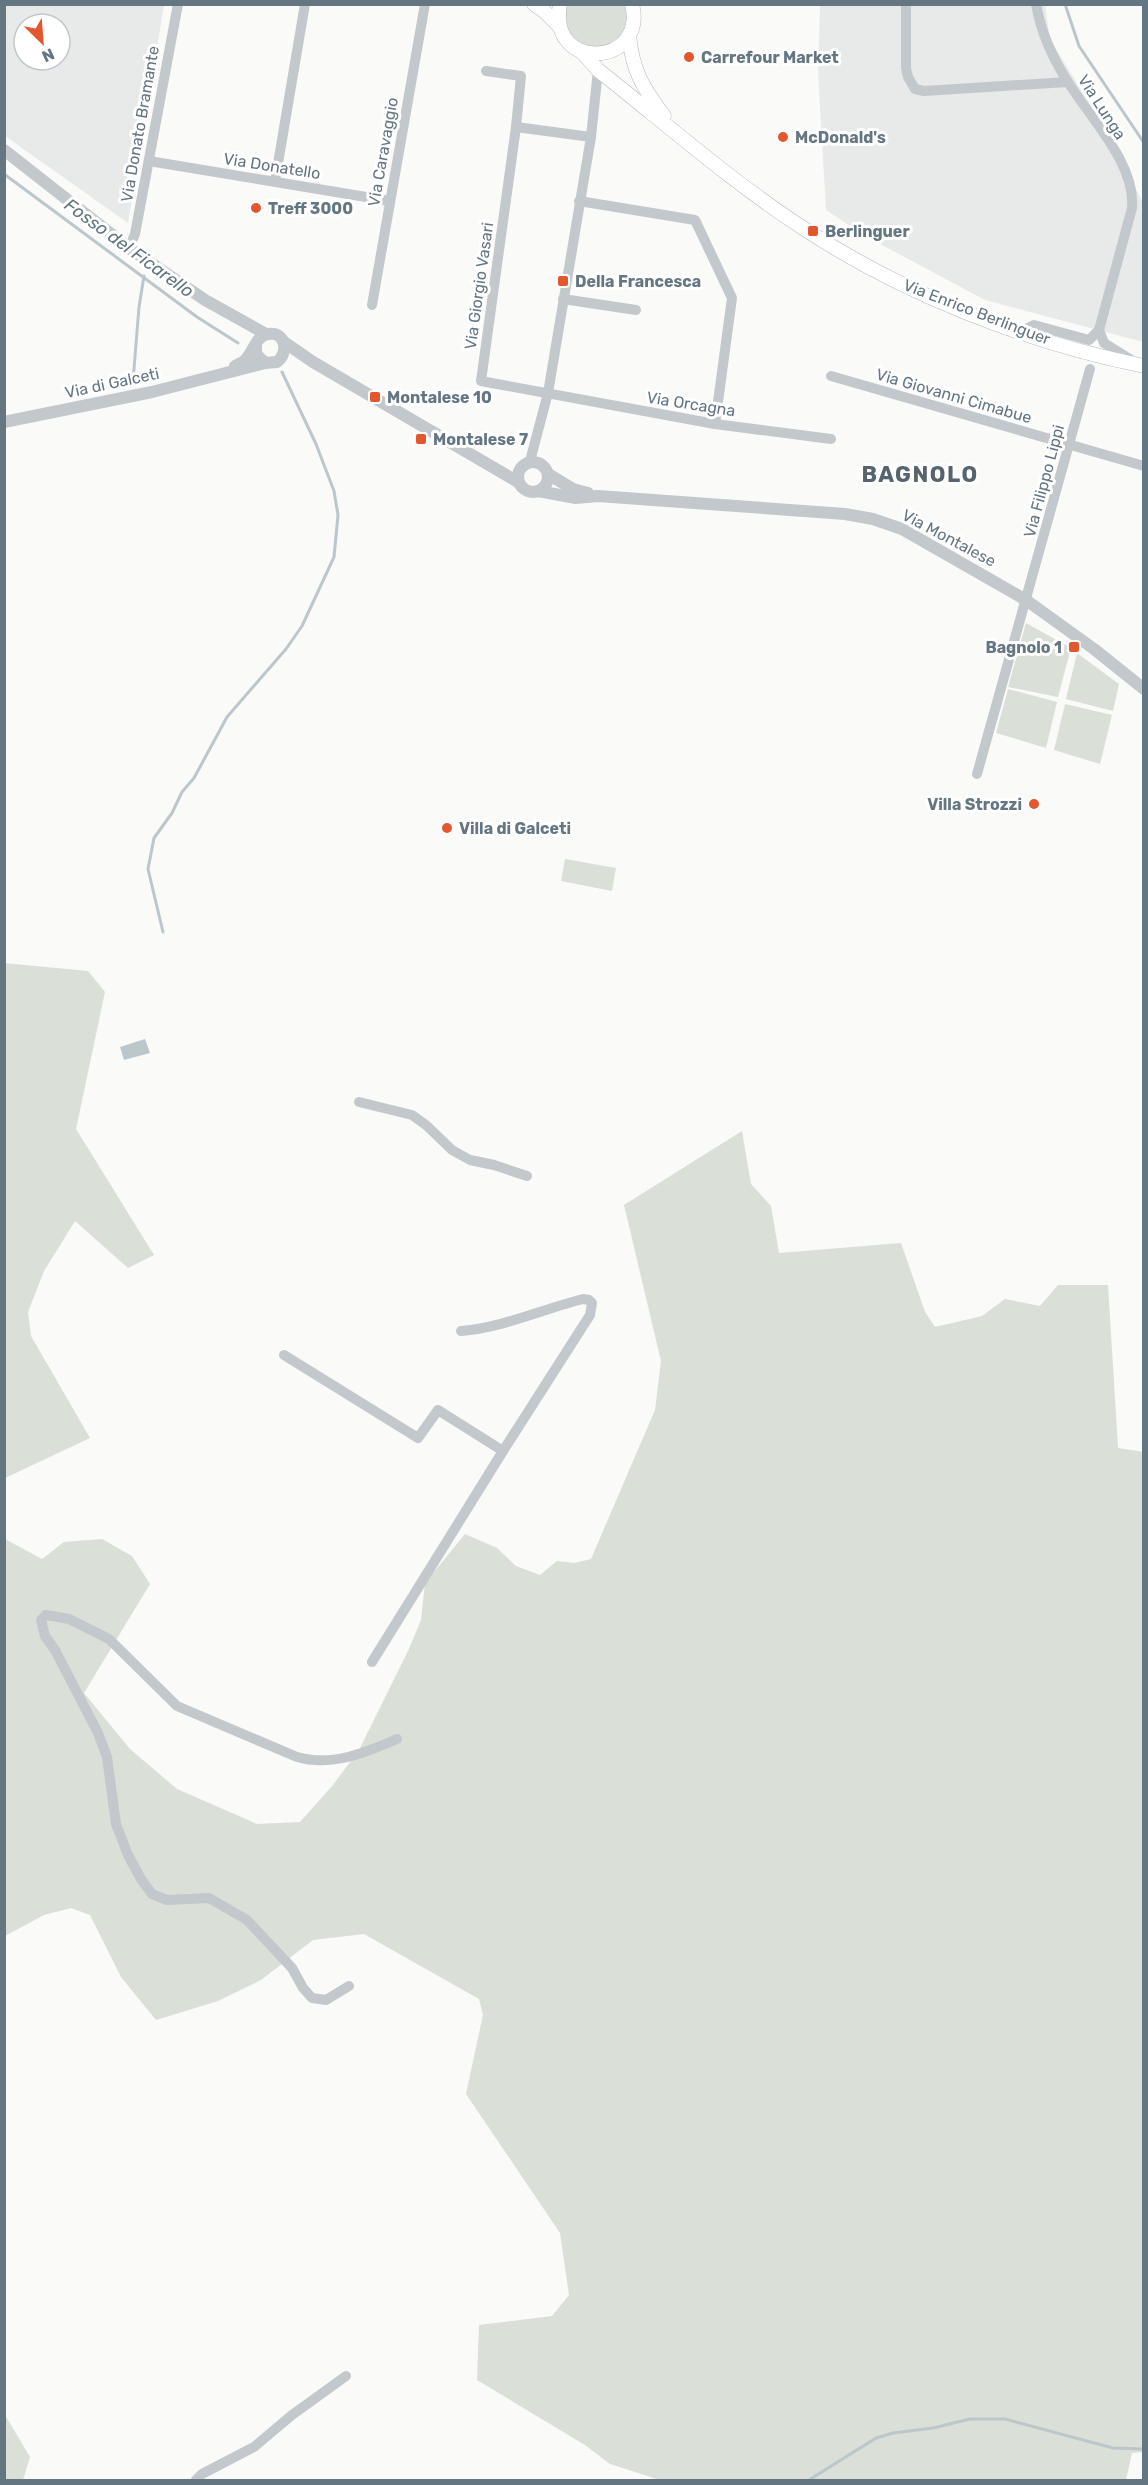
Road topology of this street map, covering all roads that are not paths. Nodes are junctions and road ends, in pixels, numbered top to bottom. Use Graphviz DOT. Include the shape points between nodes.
graph roads {
  1 [pos="178,4"];
  2 [pos="305,4"];
  3 [pos="425,4"];
  4 [pos="534,4"];
  5 [pos="560,4"];
  6 [pos="632,4"];
  7 [pos="906,4"];
  8 [pos="1036,4"];
  9 [pos="559,26"];
  10 [pos="629,35"];
  11 [pos="582,52"];
  12 [pos="598,70"];
  13 [pos="486,71"];
  14 [pos="1067,82"];
  15 [pos="516,127"];
  16 [pos="674,129"];
  17 [pos="591,137"];
  18 [pos="4,150"];
  19 [pos="149,161"];
  20 [pos="275,181"];
  21 [pos="390,201"];
  22 [pos="579,201"];
  23 [pos="129,248"];
  24 [pos="563,299"];
  25 [pos="372,306"];
  26 [pos="636,310"];
  27 [pos="246,322"];
  28 [pos="1099,330"];
  29 [pos="1021,331"];
  30 [pos="266,334"];
  31 [pos="284,342"];
  32 [pos="256,345"];
  33 [pos="313,362"];
  34 [pos="271,363"];
  35 [pos="1141,365"];
  36 [pos="1090,369"];
  37 [pos="226,371"];
  38 [pos="831,376"];
  39 [pos="548,393"];
  40 [pos="4,422"];
  41 [pos="715,424"];
  42 [pos="831,439"];
  43 [pos="1069,446"];
  44 [pos="526,463"];
  45 [pos="1143,466"];
  46 [pos="490,467"];
  47 [pos="548,474"];
  48 [pos="518,482"];
  49 [pos="538,491"];
  50 [pos="598,496"];
  51 [pos="1026,600"];
  52 [pos="1143,689"];
  53 [pos="977,774"];
  54 [pos="359,1102"];
  55 [pos="527,1176"];
  56 [pos="461,1331"];
  57 [pos="284,1355"];
  58 [pos="503,1451"];
  59 [pos="372,1662"];
  60 [pos="397,1739"];
  61 [pos="349,1986"];
  62 [pos="346,2376"];
  63 [pos="196,2481"];
  1 -- 19 [label="street, Via Donato Bramante"];
  2 -- 20 [label="street"];
  3 -- 21 [label="street, Via Caravaggio"];
  4 -- 9 [label="main road"];
  5 -- 9 [label="main road"];
  6 -- 10 [label="main road" via="633,25"];
  7 -- 14 [label="street" via="906,68 915,89"];
  8 -- 14 [label="street, Via Lunga" via="1048,45"];
  9 -- 11 [label="main road" via="564,37"];
  10 -- 11 [label="main road" via="614,50"];
  10 -- 16 [label="main road" via="635,68 644,89"];
  11 -- 12 [label="main road"];
  12 -- 16 [label="main road"];
  12 -- 17 [label="street"];
  13 -- 15 [label="street, Via Giorgio Vasari" via="521,76"];
  14 -- 28 [label="street, Via Lunga" via="1125,170 1134,193"];
  15 -- 17 [label="street"];
  15 -- 39 [label="street, Via Giorgio Vasari" via="481,381"];
  16 -- 29 [label="main road, Via Enrico Berlinguer" via="763,200 841,252 916,291"];
  17 -- 22 [label="street"];
  18 -- 23 [label="street, Via Montalese"];
  19 -- 20 [label="street, Via Donatello"];
  19 -- 23 [label="street, Via Donato Bramante"];
  20 -- 21 [label="street, Via Donatello"];
  21 -- 25 [label="street, Via Caravaggio"];
  22 -- 24 [label="street"];
  22 -- 41 [label="street" via="695,220 732,298"];
  23 -- 27 [label="street, Via Montalese" via="205,300"];
  24 -- 26 [label="street"];
  24 -- 39 [label="street"];
  27 -- 30 [label="street, Via Montalese"];
  27 -- 32 [label="street"];
  28 -- 29 [label="street" via="1089,340 1034,325"];
  28 -- 35 [label="street" via="1104,344"];
  29 -- 35 [label="main road, Via Enrico Berlinguer"];
  30 -- 31 [label="street, Via Montalese" via="274,334"];
  30 -- 32 [label="street"];
  31 -- 33 [label="street, Via Montalese"];
  31 -- 34 [label="street" via="285,353"];
  32 -- 34 [label="street" via="256,354"];
  32 -- 37 [label="street, Via di Galceti" via="246,360"];
  33 -- 34 [label="street, Via Montalese" via="296,359"];
  33 -- 46 [label="street, Via Montalese"];
  34 -- 37 [label="street, Via di Galceti"];
  36 -- 43 [label="street, Via Filippo Lippi"];
  37 -- 40 [label="street, Via di Galceti" via="152,392"];
  38 -- 43 [label="street, Via Giovanni Cimabue"];
  39 -- 41 [label="street, Via Orcagna"];
  39 -- 44 [label="street"];
  41 -- 42 [label="street, Via Orcagna"];
  43 -- 45 [label="street, Via Giovanni Cimabue"];
  43 -- 51 [label="street, Via Filippo Lippi"];
  44 -- 46 [label="street"];
  44 -- 47 [label="street, Via Montalese" via="543,465"];
  44 -- 48 [label="street" via="518,473"];
  46 -- 48 [label="street, Via Montalese"];
  47 -- 49 [label="street" via="546,484"];
  47 -- 50 [label="street, Via Montalese" via="573,489"];
  48 -- 49 [label="street, Via Montalese" via="524,489"];
  49 -- 50 [label="street, Via Montalese" via="576,498"];
  50 -- 51 [label="street, Via Montalese" via="873,519 917,536"];
  51 -- 52 [label="street, Via Montalese"];
  51 -- 53 [label="street, Via Filippo Lippi"];
  54 -- 55 [label="street" via="411,1115 470,1160"];
  56 -- 58 [label="street" via="483,1329 584,1299 592,1303 590,1315"];
  57 -- 58 [label="street" via="418,1438 438,1410"];
  58 -- 59 [label="street"];
  60 -- 61 [label="street" via="339,1759 314,1762 297,1757 177,1706 114,1643 88,1628 55,1615 45,1615 41,1620 45,1636 98,1733 107,1757 116,1824 128,1856 152,1894 167,1900 209,1898 247,1920 292,1968 312,1998 326,2000"];
  62 -- 63 [label="street" via="254,2447 202,2474"];
}
